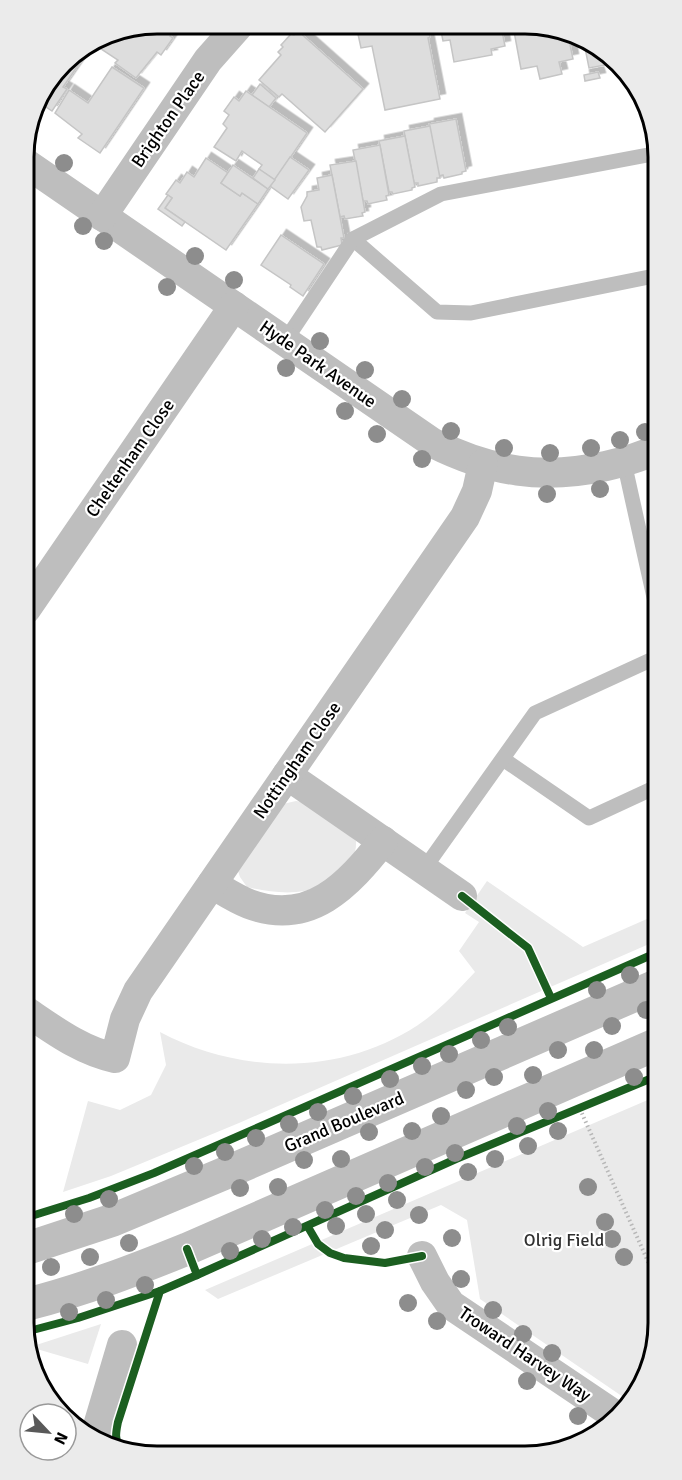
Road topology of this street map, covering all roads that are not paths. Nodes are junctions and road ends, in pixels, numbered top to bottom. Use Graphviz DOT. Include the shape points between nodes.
graph roads {
  1 [pos="230,34"];
  2 [pos="648,155"];
  3 [pos="35,170"];
  4 [pos="102,216"];
  5 [pos="352,239"];
  6 [pos="648,277"];
  7 [pos="234,306"];
  8 [pos="285,341"];
  9 [pos="644,457"];
  10 [pos="483,464"];
  11 [pos="648,506"];
  12 [pos="35,594"];
  13 [pos="648,661"];
  14 [pos="503,759"];
  15 [pos="287,775"];
  16 [pos="647,791"];
  17 [pos="383,841"];
  18 [pos="424,869"];
  19 [pos="212,884"];
  20 [pos="462,896"];
  21 [pos="647,990"];
  22 [pos="34,1017"];
  23 [pos="647,1048"];
  24 [pos="34,1246"];
  25 [pos="422,1256"];
  26 [pos="34,1302"];
  27 [pos="122,1345"];
  28 [pos="609,1412"];
  29 [pos="97,1430"];
  1 -- 4 [label="street, Brighton Place" via="208,60"];
  2 -- 5 [label="lane" via="441,194"];
  3 -- 4 [label="street, Hyde Park Avenue"];
  4 -- 7 [label="street, Hyde Park Avenue"];
  5 -- 6 [label="lane" via="438,312 471,313"];
  5 -- 8 [label="lane"];
  7 -- 8 [label="street, Hyde Park Avenue"];
  7 -- 12 [label="street, Cheltenham Close"];
  8 -- 10 [label="street, Hyde Park Avenue" via="433,443"];
  9 -- 10 [label="street, Hyde Park Avenue" via="589,470 531,473"];
  9 -- 11 [label="lane"];
  10 -- 15 [label="street, Nottingham Close" via="477,491 465,517"];
  13 -- 14 [label="lane" via="535,713"];
  14 -- 16 [label="lane" via="589,818"];
  14 -- 18 [label="lane"];
  15 -- 17 [label="street"];
  15 -- 19 [label="street, Nottingham Close"];
  17 -- 18 [label="street"];
  17 -- 19 [label="street" via="344,887 323,901 296,910 273,911 247,904"];
  18 -- 20 [label="street"];
  19 -- 22 [label="street, Nottingham Close" via="138,992 124,1019 115,1058 81,1046"];
  21 -- 24 [label="street, Grand Boulevard" via="212,1179 113,1220"];
  23 -- 26 [label="street" via="187,1249"];
  25 -- 28 [label="street, Troward Harvey Way" via="451,1305"];
  27 -- 29 [label="street"];
}
